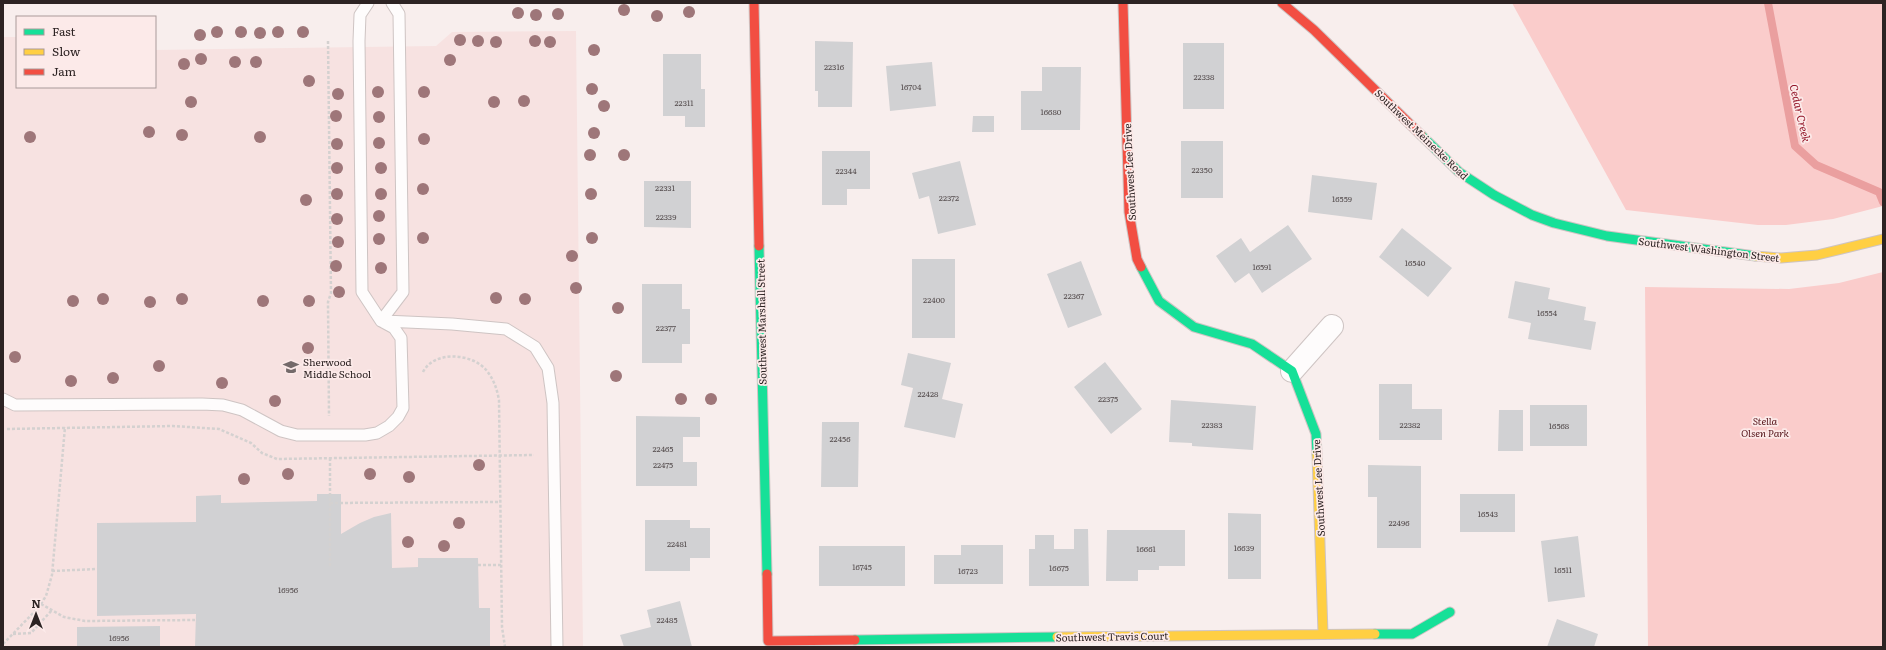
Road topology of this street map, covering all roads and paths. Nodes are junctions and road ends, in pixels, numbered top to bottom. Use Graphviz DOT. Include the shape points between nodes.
graph roads {
  1 [pos="368,3"];
  2 [pos="392,3"];
  3 [pos="754,3"];
  4 [pos="1122,3"];
  5 [pos="1282,3"];
  6 [pos="328,41"];
  7 [pos="1630,239"];
  8 [pos="1883,239"];
  9 [pos="381,321"];
  10 [pos="1332,326"];
  11 [pos="1292,371"];
  12 [pos="423,378"];
  13 [pos="3,399"];
  14 [pos="67,405"];
  15 [pos="329,416"];
  16 [pos="380,453"];
  17 [pos="330,458"];
  18 [pos="370,458"];
  19 [pos="500,502"];
  20 [pos="330,504"];
  21 [pos="478,565"];
  22 [pos="501,565"];
  23 [pos="330,566"];
  24 [pos="97,569"];
  25 [pos="52,571"];
  26 [pos="41,604"];
  27 [pos="52,610"];
  28 [pos="1450,612"];
  29 [pos="195,620"];
  30 [pos="1323,633"];
  31 [pos="13,634"];
  32 [pos="768,640"];
  33 [pos="3,644"];
  34 [pos="505,647"];
  35 [pos="557,647"];
  1 -- 9 [label="lane" via="360,15 359,41 362,292"];
  2 -- 9 [label="lane" via="399,14 402,292"];
  3 -- 32 [label="street, Southwest Marshall Street"];
  4 -- 11 [label="street, Southwest Lee Drive" via="1129,212 1137,259 1159,301 1194,327 1252,344"];
  5 -- 7 [label="street, Southwest Meinecke Road" via="1314,30 1459,172 1478,185 1539,218 1582,230"];
  6 -- 15 [label="path"];
  7 -- 8 [label="street, Southwest Washington Street" via="1749,256 1781,258 1839,251"];
  9 -- 14 [label="lane" via="394,328 401,338 402,408 398,417 389,426 377,433 297,435 281,431 242,410 202,404"];
  9 -- 35 [label="lane" via="506,329 535,347 548,368 553,403"];
  10 -- 11 [label="street"];
  11 -- 30 [label="street, Southwest Lee Drive" via="1316,434"];
  12 -- 19 [label="path" via="423,371 429,363 442,356 463,358 487,370 499,400"];
  13 -- 14 [label="lane" via="15,406"];
  14 -- 25 [label="path"];
  16 -- 18 [label="path"];
  17 -- 20 [label="path"];
  19 -- 20 [label="path"];
  19 -- 22 [label="path"];
  20 -- 23 [label="path"];
  21 -- 22 [label="path"];
  22 -- 34 [label="path" via="502,627"];
  24 -- 25 [label="path"];
  25 -- 26 [label="path" via="46,596"];
  26 -- 27 [label="path"];
  26 -- 31 [label="path"];
  27 -- 29 [label="path" via="64,617 84,622"];
  27 -- 31 [label="path" via="31,633"];
  28 -- 30 [label="street, Southwest Travis Court" via="1412,634"];
  30 -- 32 [label="street, Southwest Travis Court"];
  31 -- 33 [label="path"];
}
